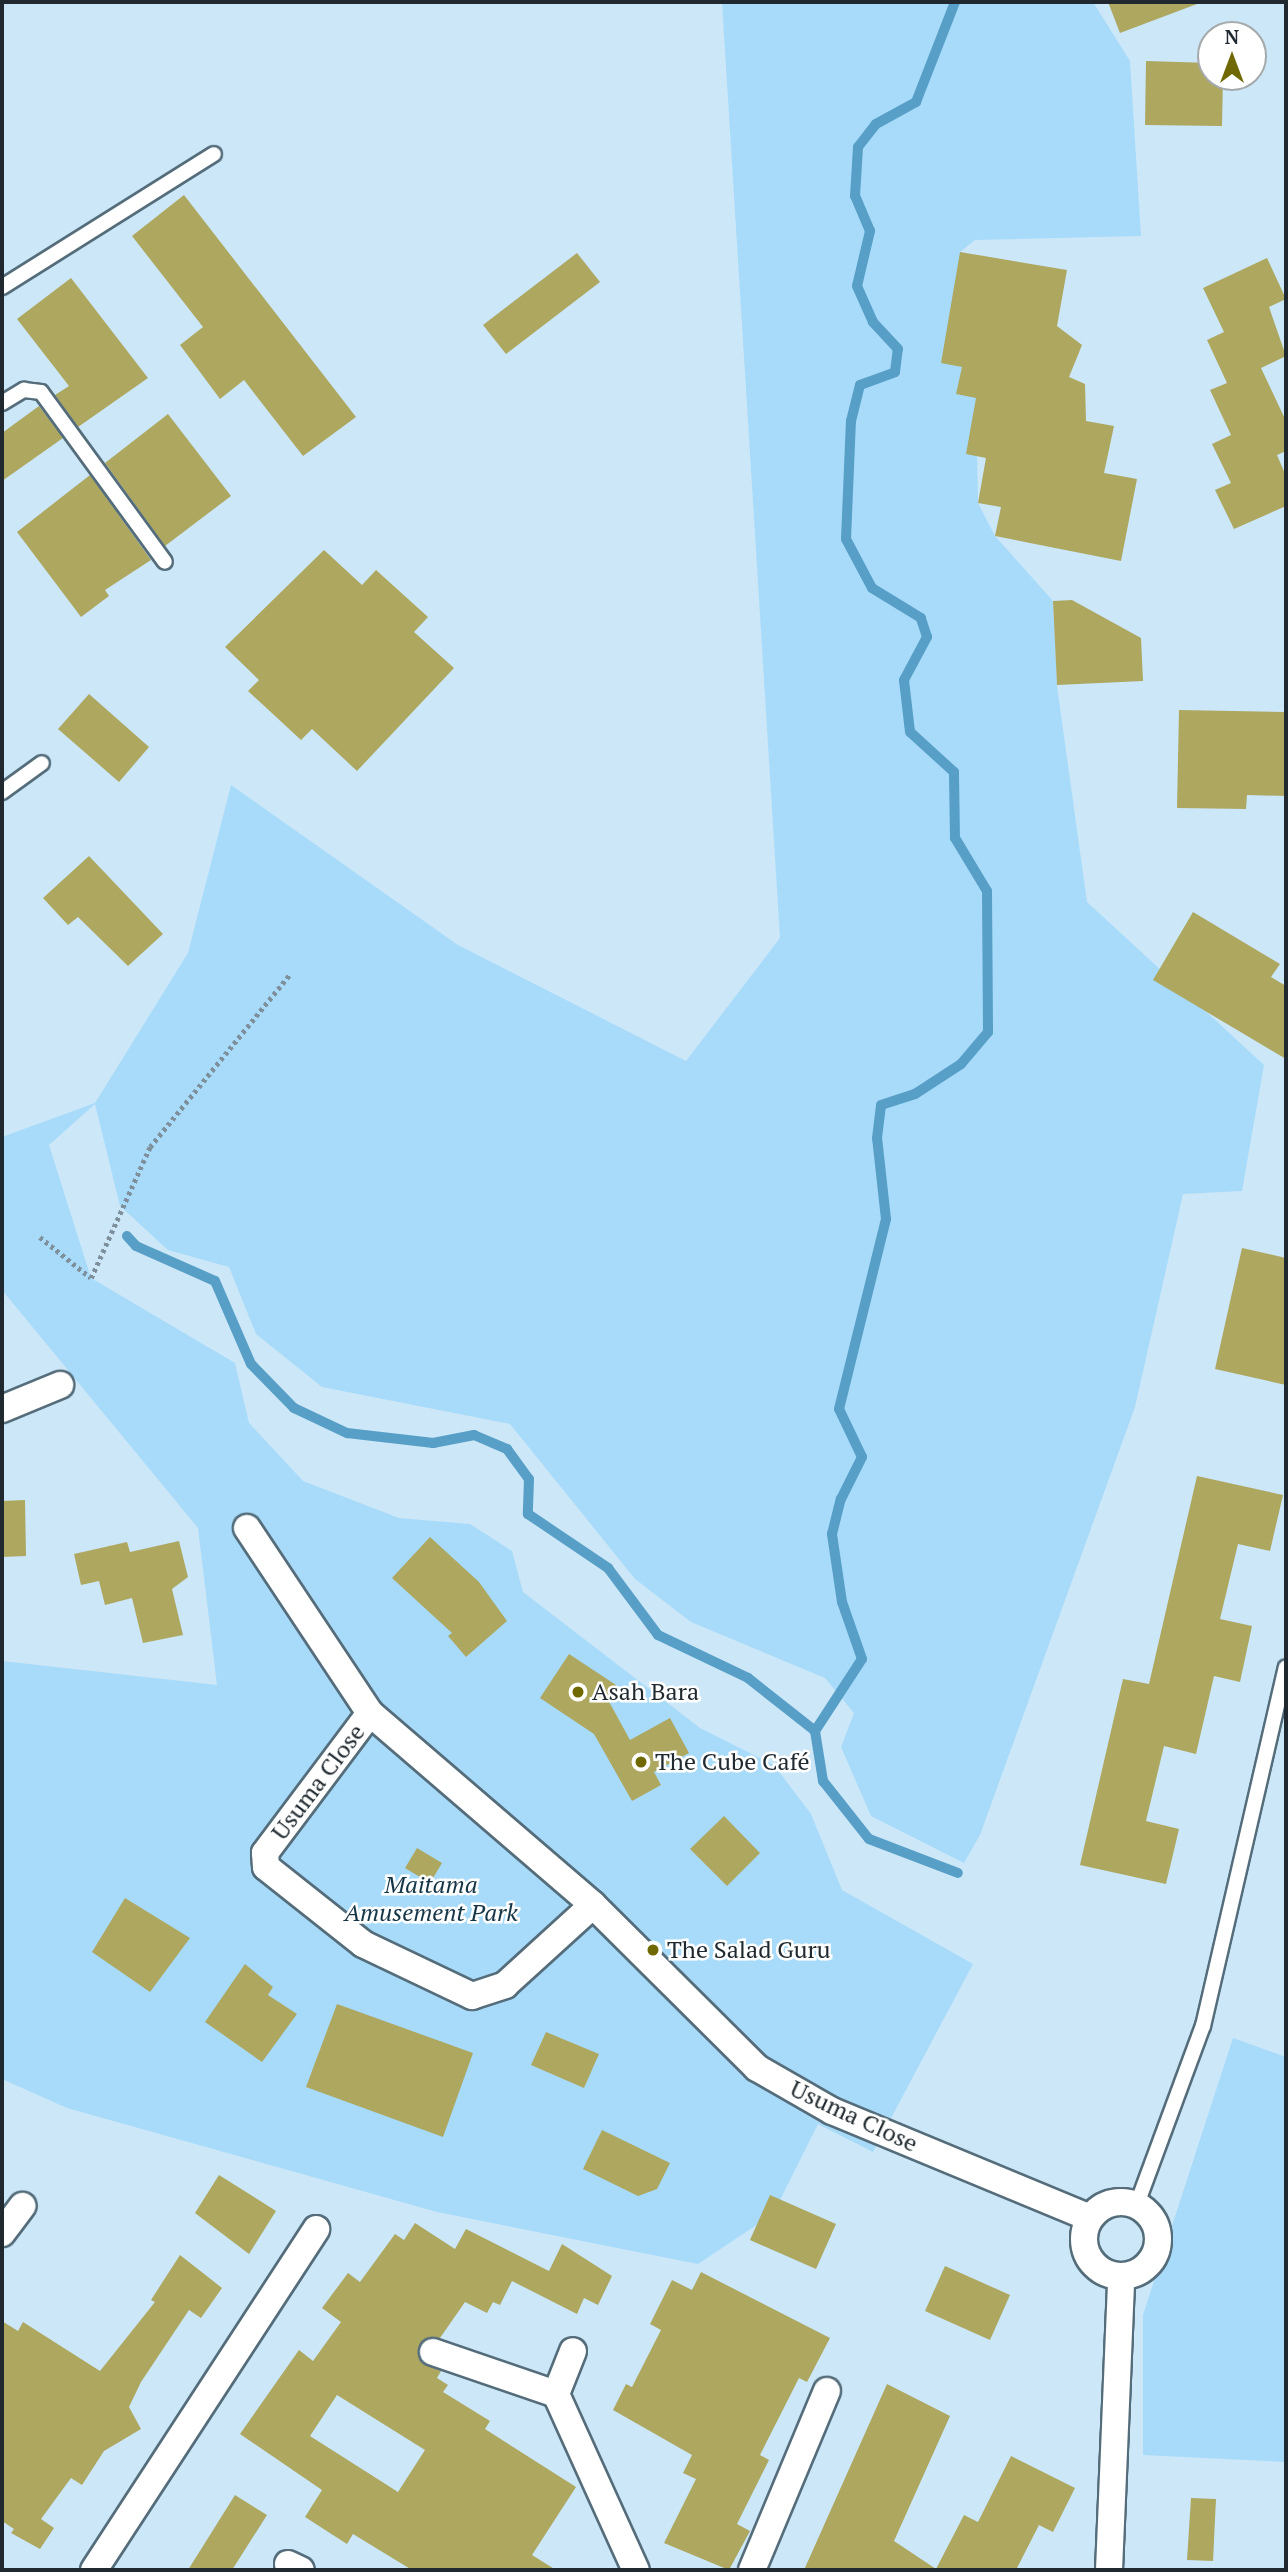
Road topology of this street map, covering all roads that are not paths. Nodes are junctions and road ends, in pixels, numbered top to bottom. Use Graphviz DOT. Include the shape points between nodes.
graph roads {
  1 [pos="214,154"];
  2 [pos="2,287"];
  3 [pos="2,403"];
  4 [pos="165,562"];
  5 [pos="42,763"];
  6 [pos="2,792"];
  7 [pos="60,1385"];
  8 [pos="2,1409"];
  9 [pos="247,1528"];
  10 [pos="1286,1667"];
  11 [pos="1283,1696"];
  12 [pos="370,1713"];
  13 [pos="593,1905"];
  14 [pos="1137,2204"];
  15 [pos="22,2206"];
  16 [pos="1088,2217"];
  17 [pos="316,2229"];
  18 [pos="2,2233"];
  19 [pos="1121,2278"];
  20 [pos="573,2351"];
  21 [pos="433,2352"];
  22 [pos="827,2390"];
  23 [pos="556,2394"];
  24 [pos="94,2570"];
  25 [pos="636,2570"];
  26 [pos="752,2570"];
  27 [pos="1109,2570"];
  1 -- 2 [label="lane"];
  3 -- 4 [label="lane" via="24,390 41,392"];
  5 -- 6 [label="lane"];
  7 -- 8 [label="street"];
  9 -- 12 [label="street"];
  10 -- 11 [label="lane"];
  11 -- 14 [label="lane" via="1203,2026"];
  12 -- 13 [label="street"];
  12 -- 13 [label="street, Usuma Close" via="270,1843 266,1867 363,1944 472,1996 505,1985"];
  13 -- 16 [label="street, Usuma Close" via="757,2068 832,2111"];
  14 -- 16 [label="street" via="1110,2202"];
  14 -- 19 [label="street" via="1155,2221 1159,2247 1146,2269"];
  15 -- 18 [label="street"];
  16 -- 19 [label="street" via="1082,2244 1095,2269"];
  17 -- 24 [label="street"];
  19 -- 27 [label="street"];
  20 -- 23 [label="street"];
  21 -- 23 [label="street"];
  22 -- 26 [label="street"];
  23 -- 25 [label="street"];
}
